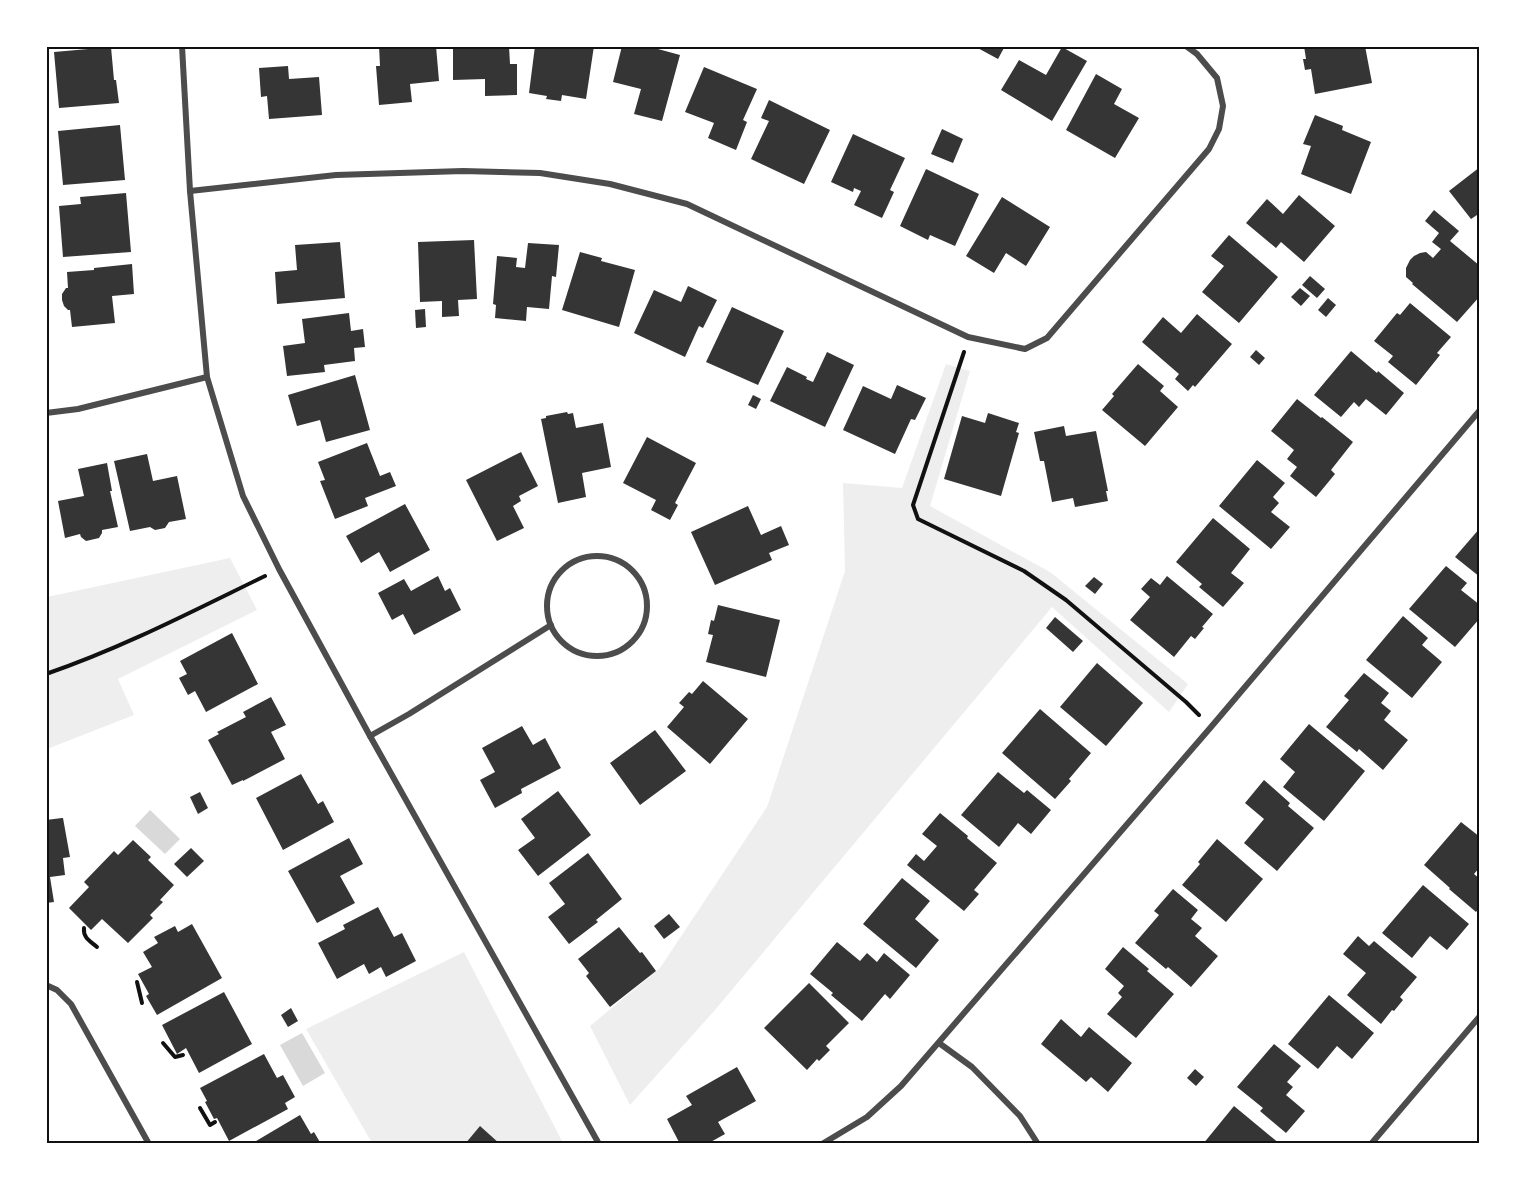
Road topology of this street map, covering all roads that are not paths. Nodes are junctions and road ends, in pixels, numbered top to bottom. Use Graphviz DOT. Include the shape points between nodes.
graph roads {
  1 [pos="182,46"];
  2 [pos="1186,46"];
  3 [pos="190,191"];
  4 [pos="207,377"];
  5 [pos="1479,410"];
  6 [pos="46,413"];
  7 [pos="551,626"];
  8 [pos="370,736"];
  9 [pos="46,985"];
  10 [pos="1479,1016"];
  11 [pos="939,1043"];
  12 [pos="149,1143"];
  13 [pos="599,1143"];
  14 [pos="822,1143"];
  15 [pos="1038,1143"];
  16 [pos="1371,1143"];
  1 -- 3 [label="street"];
  2 -- 3 [label="street" via="1217,78 1223,106 1219,129 1209,149 1047,338 1025,349 968,337 687,204 610,184 540,173 463,171 336,175"];
  3 -- 4 [label="street"];
  4 -- 6 [label="street" via="78,409"];
  4 -- 8 [label="street" via="243,495"];
  5 -- 11 [label="street"];
  7 -- 7 [label="street" via="569,648 585,655 615,653 629,645 643,629 648,608 644,585 628,565 610,557 584,557 568,565 551,585 547,604"];
  7 -- 8 [label="street"];
  8 -- 13 [label="street"];
  9 -- 12 [label="street" via="71,1004"];
  10 -- 16 [label="street"];
  11 -- 14 [label="street" via="867,1117"];
  11 -- 15 [label="street" via="972,1067 1020,1116"];
}
